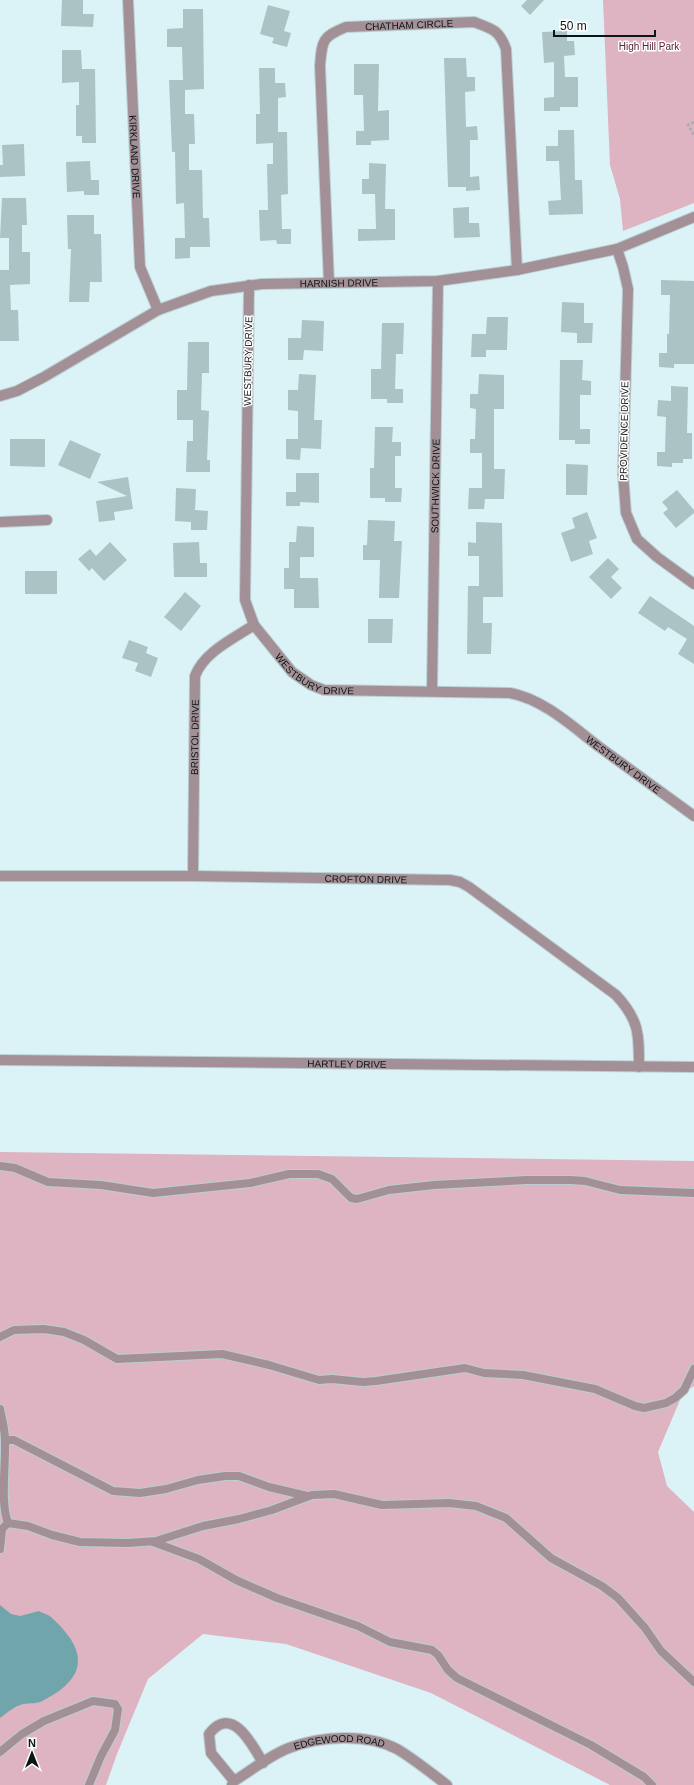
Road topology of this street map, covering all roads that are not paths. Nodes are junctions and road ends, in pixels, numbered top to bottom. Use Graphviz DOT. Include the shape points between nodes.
graph roads {
  1 [pos="128,0"];
  2 [pos="694,217"];
  3 [pos="617,248"];
  4 [pos="517,270"];
  5 [pos="438,281"];
  6 [pos="329,282"];
  7 [pos="249,285"];
  8 [pos="158,310"];
  9 [pos="0,396"];
  10 [pos="47,520"];
  11 [pos="0,522"];
  12 [pos="694,584"];
  13 [pos="254,625"];
  14 [pos="432,691"];
  15 [pos="694,816"];
  16 [pos="0,876"];
  17 [pos="193,876"];
  18 [pos="0,1060"];
  19 [pos="639,1066"];
  20 [pos="694,1067"];
  21 [pos="0,1166"];
  22 [pos="694,1193"];
  23 [pos="0,1337"];
  24 [pos="694,1369"];
  25 [pos="0,1409"];
  26 [pos="5,1440"];
  27 [pos="309,1496"];
  28 [pos="8,1523"];
  29 [pos="150,1542"];
  30 [pos="0,1549"];
  31 [pos="694,1682"];
  32 [pos="0,1752"];
  33 [pos="263,1763"];
  34 [pos="233,1783"];
  35 [pos="89,1785"];
  36 [pos="447,1785"];
  37 [pos="652,1785"];
  1 -- 8 [label="street, KIRKLAND DRIVE" via="140,267"];
  2 -- 3 [label="street, HARNISH DRIVE"];
  3 -- 4 [label="street, HARNISH DRIVE"];
  3 -- 12 [label="street, PROVIDENCE DRIVE" via="628,289 623,474 626,513 637,539"];
  4 -- 5 [label="street, HARNISH DRIVE"];
  4 -- 6 [label="street, CHATHAM CIRCLE" via="506,49 502,36 474,22 346,27 328,35 321,48"];
  5 -- 6 [label="street, HARNISH DRIVE"];
  5 -- 14 [label="street, SOUTHWICK DRIVE"];
  6 -- 7 [label="street, HARNISH DRIVE"];
  7 -- 8 [label="street, HARNISH DRIVE" via="211,291"];
  7 -- 13 [label="street, WESTBURY DRIVE" via="244,582 245,600"];
  8 -- 9 [label="street, HARNISH DRIVE" via="44,377 17,391"];
  10 -- 11 [label="street"];
  13 -- 14 [label="street, WESTBURY DRIVE" via="292,672 311,686 324,690"];
  13 -- 17 [label="street, BRISTOL DRIVE" via="202,662 196,676"];
  14 -- 15 [label="street, WESTBURY DRIVE" via="510,693 535,701"];
  16 -- 17 [label="street, CROFTON DRIVE"];
  17 -- 19 [label="street, CROFTON DRIVE" via="460,882 469,886 616,995 636,1022"];
  18 -- 19 [label="street, HARTLEY DRIVE"];
  19 -- 20 [label="street, HARTLEY DRIVE"];
  21 -- 22 [label="lane" via="15,1168 48,1182 153,1193 250,1183 305,1173 325,1175 351,1198 357,1199 389,1190 527,1180 585,1181 620,1190"];
  23 -- 24 [label="lane" via="14,1330 44,1329 64,1332 84,1340 117,1359 222,1354 319,1380 370,1382 465,1368 484,1373 523,1375 595,1389 644,1408 675,1398 684,1390"];
  25 -- 26 [label="lane"];
  26 -- 27 [label="lane" via="14,1440 113,1491 140,1493 198,1480 239,1476 268,1487"];
  26 -- 28 [label="lane" via="2,1498 4,1516"];
  27 -- 29 [label="lane" via="239,1519 203,1526"];
  27 -- 31 [label="lane" via="334,1494 382,1505 460,1503 476,1506 506,1518 551,1558 602,1586 618,1598 661,1651"];
  28 -- 29 [label="lane" via="28,1526 80,1542"];
  28 -- 30 [label="lane" via="2,1528"];
  29 -- 37 [label="lane" via="199,1559 236,1580 277,1598 358,1626 390,1642 432,1650 457,1678 591,1745 644,1777"];
  32 -- 35 [label="lane" via="22,1734 59,1714 93,1701 115,1704 118,1709 115,1730"];
  33 -- 34 [label="street, EDGEWOOD ROAD"];
  33 -- 34 [label="street" via="241,1730 232,1724 214,1727 209,1734 211,1753"];
  33 -- 36 [label="street, EDGEWOOD ROAD" via="288,1748 317,1740 372,1741 396,1749"];
}
